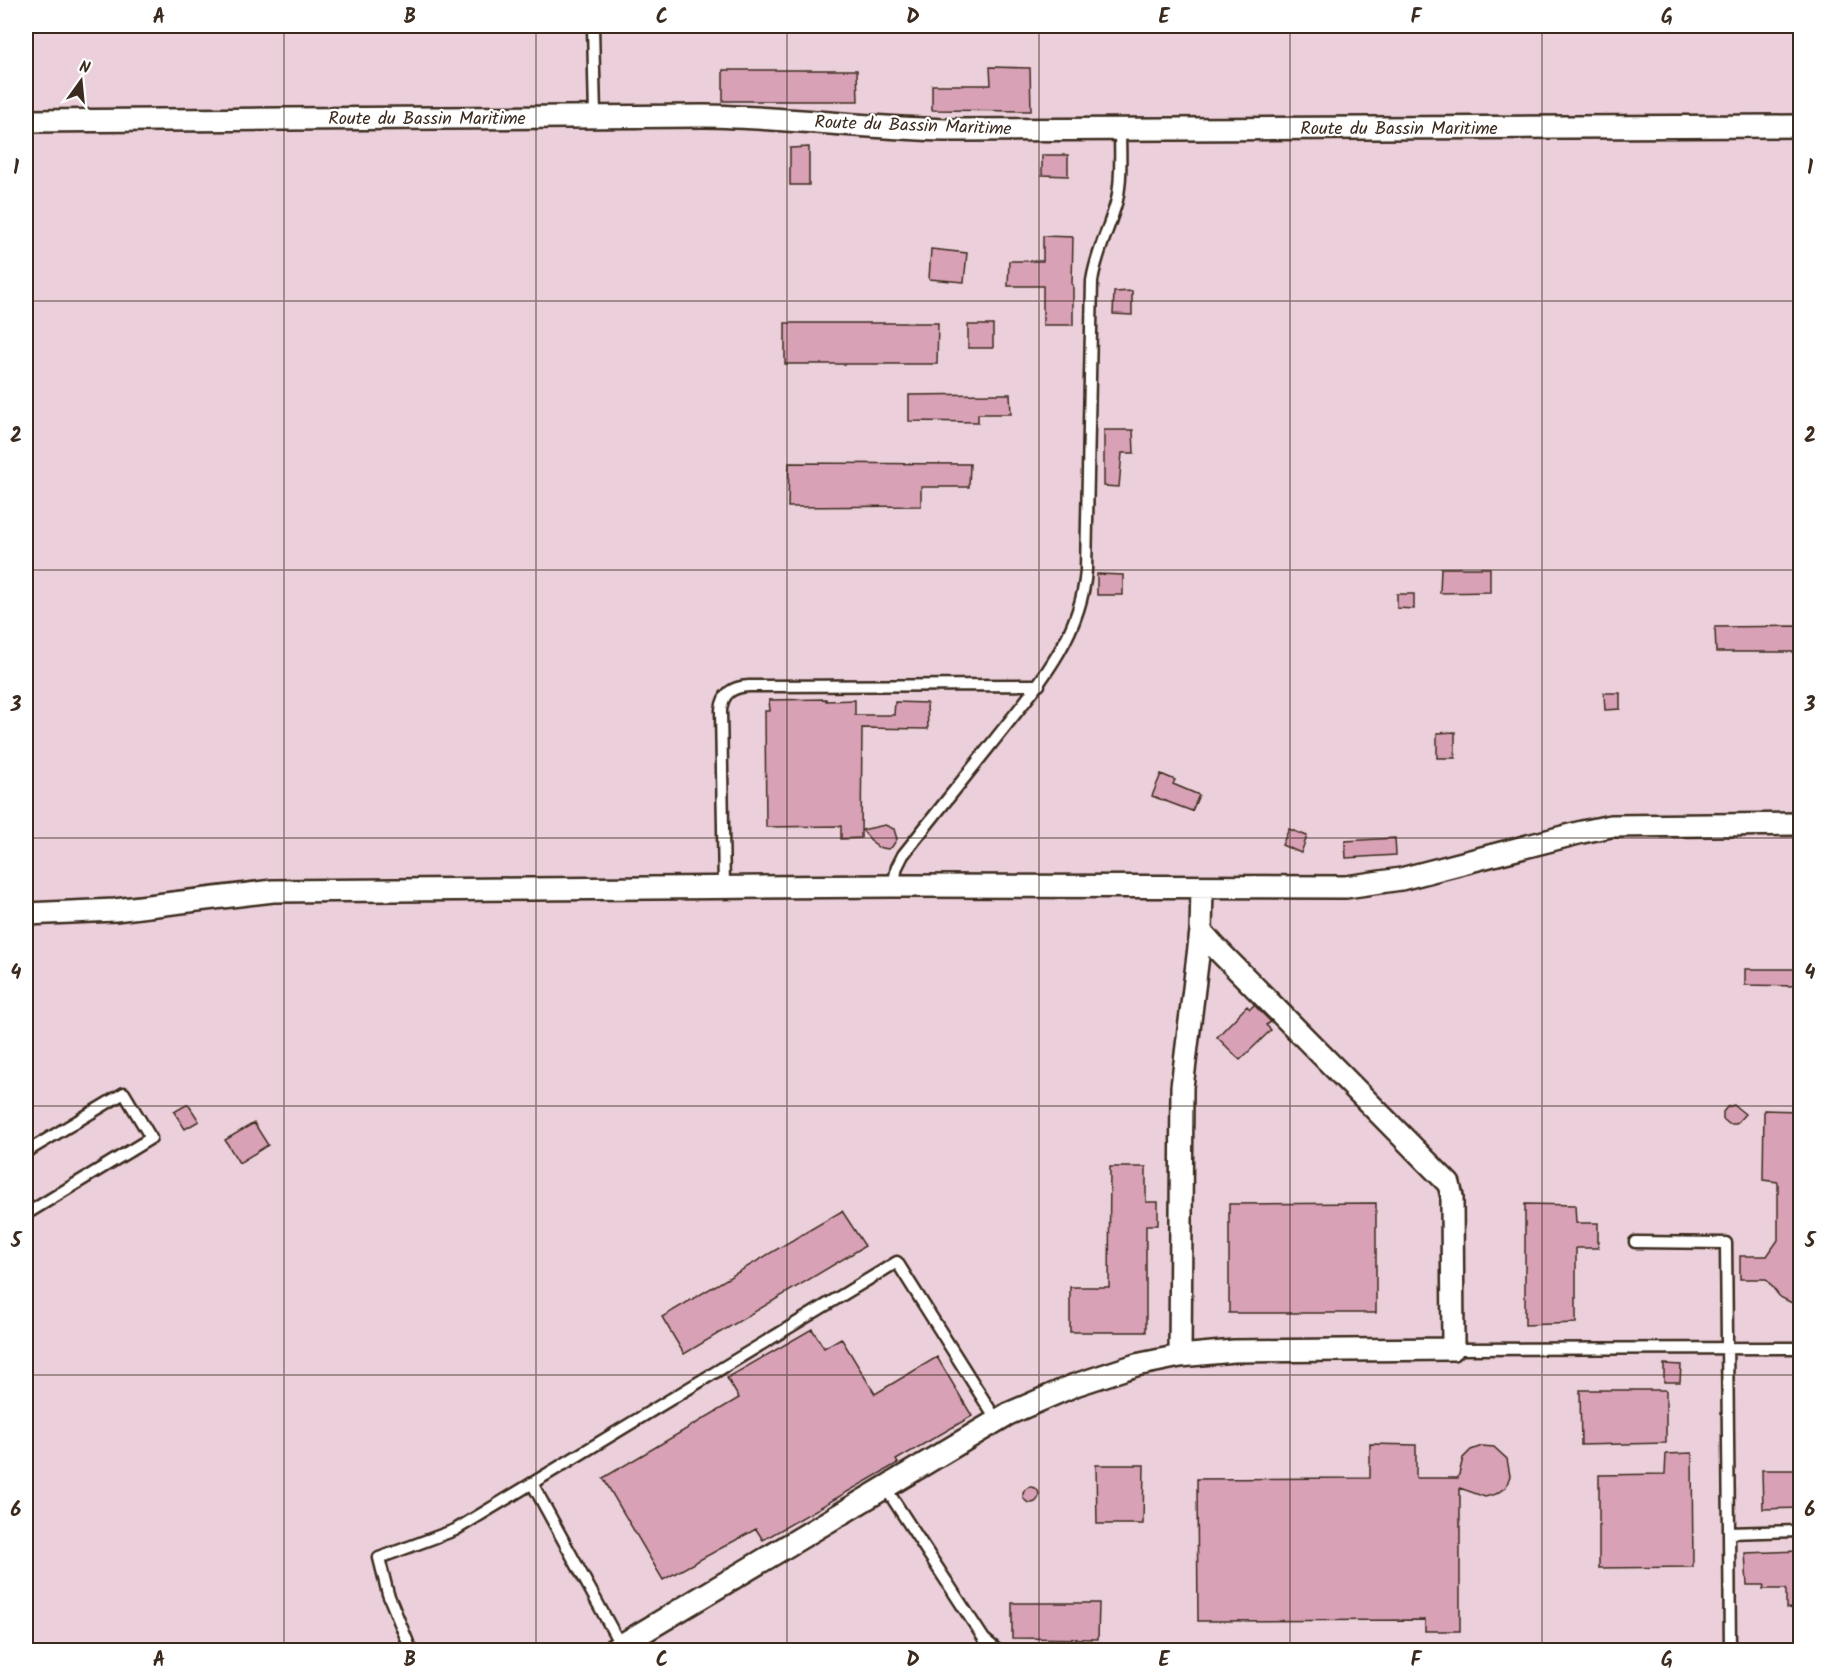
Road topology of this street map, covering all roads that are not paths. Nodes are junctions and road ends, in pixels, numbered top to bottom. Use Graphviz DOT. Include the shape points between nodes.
graph roads {
  1 [pos="593,26"];
  2 [pos="595,117"];
  3 [pos="26,121"];
  4 [pos="1800,126"];
  5 [pos="1120,129"];
  6 [pos="1039,685"];
  7 [pos="1800,824"];
  8 [pos="894,886"];
  9 [pos="724,887"];
  10 [pos="1202,888"];
  11 [pos="26,914"];
  12 [pos="1201,931"];
  13 [pos="26,1152"];
  14 [pos="26,1214"];
  15 [pos="1635,1242"];
  16 [pos="1453,1348"];
  17 [pos="1727,1348"];
  18 [pos="1800,1348"];
  19 [pos="1180,1356"];
  20 [pos="997,1421"];
  21 [pos="532,1483"];
  22 [pos="885,1487"];
  23 [pos="1800,1531"];
  24 [pos="1729,1533"];
  25 [pos="617,1648"];
  26 [pos="411,1650"];
  27 [pos="997,1650"];
  28 [pos="1730,1650"];
  1 -- 2 [label="lane"];
  2 -- 3 [label="street, Route du Bassin Maritime"];
  2 -- 5 [label="street, Route du Bassin Maritime" via="745,117 902,129"];
  4 -- 5 [label="street, Route du Bassin Maritime"];
  5 -- 6 [label="lane" via="1117,198 1092,281 1085,580 1074,623"];
  6 -- 8 [label="lane" via="903,855"];
  6 -- 9 [label="lane" via="731,690 720,710"];
  7 -- 10 [label="street" via="1611,826 1381,884"];
  8 -- 9 [label="street"];
  8 -- 10 [label="street"];
  9 -- 11 [label="street" via="273,891 116,910"];
  10 -- 12 [label="street"];
  12 -- 16 [label="street" via="1449,1184"];
  12 -- 19 [label="street" via="1182,1087"];
  13 -- 14 [label="lane" via="124,1093 151,1138"];
  15 -- 17 [label="lane" via="1726,1243"];
  16 -- 17 [label="lane"];
  16 -- 19 [label="street" via="1234,1351"];
  17 -- 18 [label="lane"];
  17 -- 24 [label="lane"];
  19 -- 20 [label="street" via="1129,1367 1066,1388"];
  20 -- 21 [label="lane" via="897,1262"];
  20 -- 22 [label="street"];
  21 -- 25 [label="lane"];
  21 -- 26 [label="lane" via="455,1530 379,1558 388,1594"];
  22 -- 25 [label="street"];
  22 -- 27 [label="lane" via="984,1639"];
  23 -- 24 [label="lane"];
  24 -- 28 [label="lane"];
}
